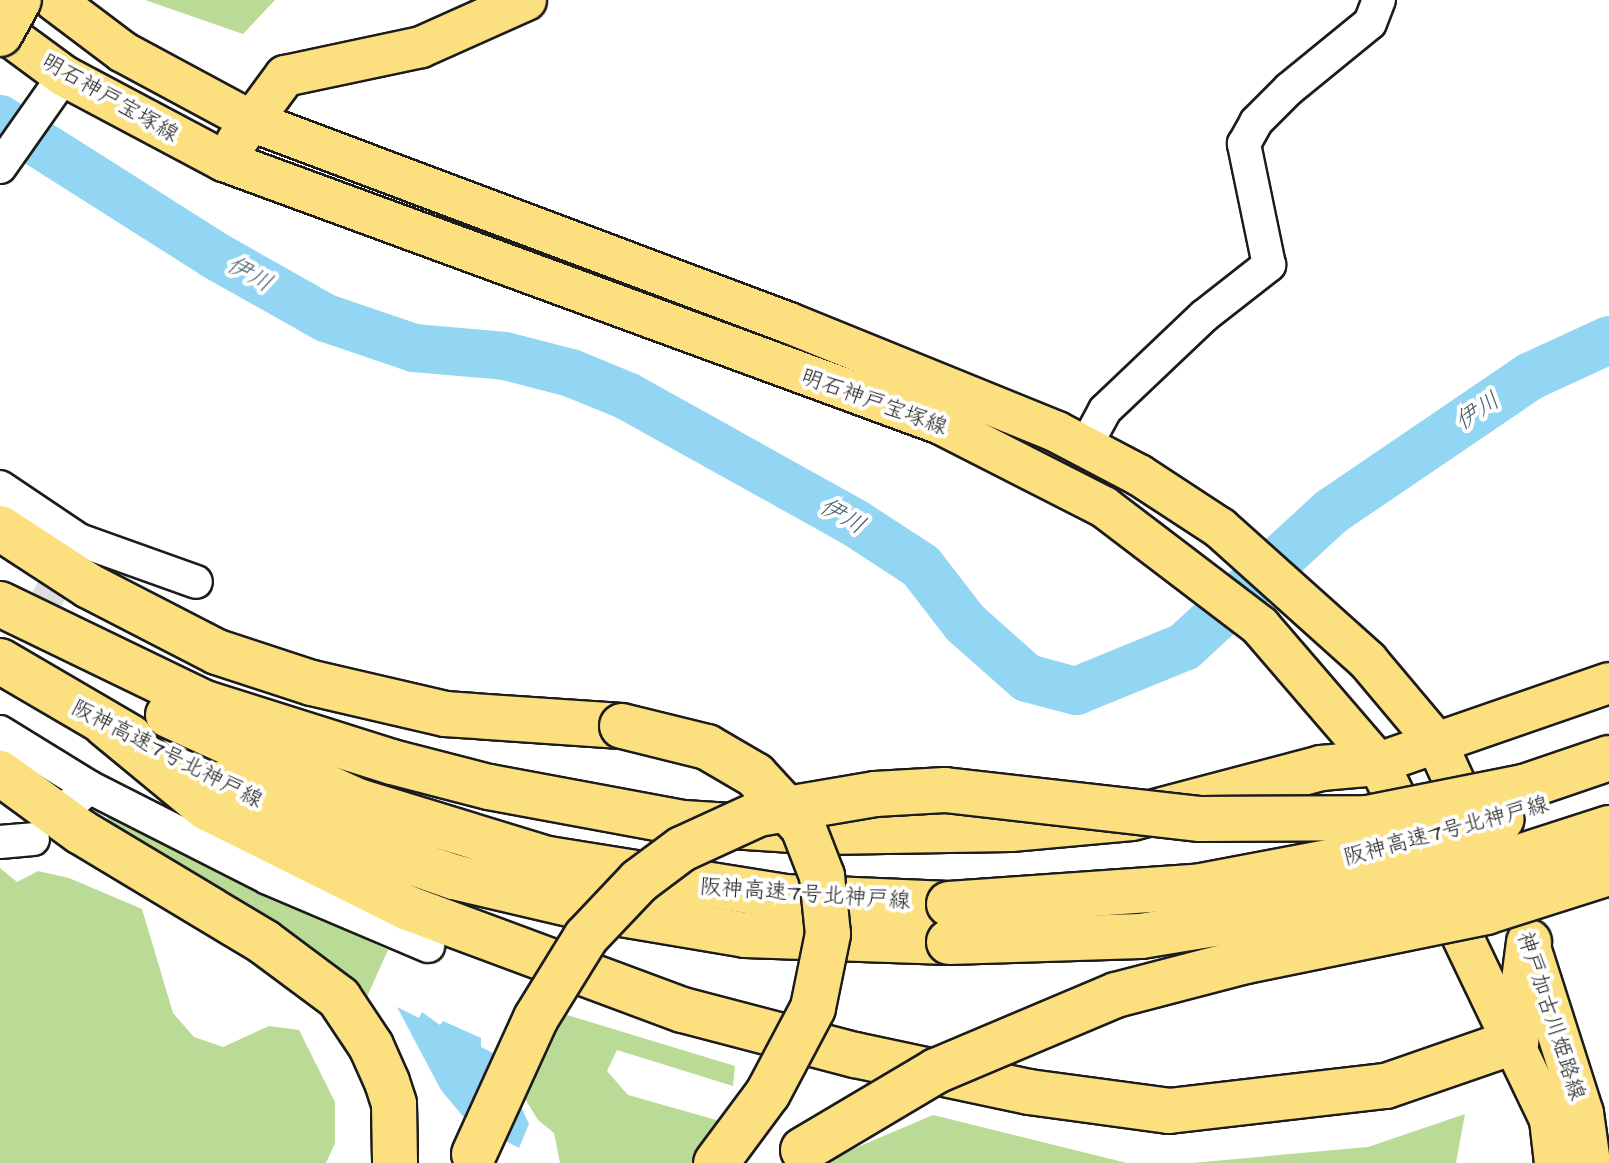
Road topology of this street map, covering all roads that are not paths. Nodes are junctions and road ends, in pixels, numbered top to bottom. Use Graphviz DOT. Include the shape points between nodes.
graph roads {
  1 [pos="19,0"];
  2 [pos="54,0"];
  3 [pos="526,0"];
  4 [pos="1379,0"];
  5 [pos="0,31"];
  6 [pos="55,89"];
  7 [pos="251,121"];
  8 [pos="224,161"];
  9 [pos="0,167"];
  10 [pos="1085,447"];
  11 [pos="0,487"];
  12 [pos="0,528"];
  13 [pos="196,582"];
  14 [pos="0,607"];
  15 [pos="0,661"];
  16 [pos="1609,683"];
  17 [pos="105,724"];
  18 [pos="0,732"];
  19 [pos="1436,742"];
  20 [pos="1609,758"];
  21 [pos="1378,763"];
  22 [pos="0,773"];
  23 [pos="1609,785"];
  24 [pos="1609,828"];
  25 [pos="33,839"];
  26 [pos="0,842"];
  27 [pos="1609,873"];
  28 [pos="949,923"];
  29 [pos="1529,942"];
  30 [pos="428,946"];
  31 [pos="1516,1041"];
  32 [pos="794,1157"];
  33 [pos="471,1158"];
  34 [pos="395,1163"];
  35 [pos="716,1163"];
  36 [pos="1555,1163"];
  37 [pos="1590,1163"];
  1 -- 5 [label="highway, bridge"];
  2 -- 7 [label="main road, 明石神戸宝塚線" via="123,52"];
  3 -- 7 [label="main road" via="421,47 285,76"];
  4 -- 10 [label="street" via="1370,23 1289,89 1256,122 1244,144 1244,164 1269,265 1204,316 1105,410"];
  5 -- 6 [label="main road, 明石神戸宝塚線"];
  6 -- 8 [label="main road, 明石神戸宝塚線"];
  6 -- 9 [label="street"];
  7 -- 8 [label="main road"];
  7 -- 10 [label="main road, 明石神戸宝塚線" via="789,323"];
  8 -- 21 [label="main road, 明石神戸宝塚線" via="941,424 1104,507 1260,626"];
  10 -- 19 [label="main road, 明石神戸宝塚線" via="1220,528 1368,661"];
  11 -- 13 [label="street" via="79,540"];
  12 -- 35 [label="highway, bridge" via="89,586 217,652 312,683 445,714 622,726 707,747 755,775 803,827 822,876 828,934 813,1008 768,1093"];
  14 -- 21 [label="highway" via="205,703 475,783 684,823 824,832 1026,828 1132,818 1321,768"];
  14 -- 28 [label="highway, 阪神高速7号北神戸線" via="166,714 358,801 460,835 548,859 692,886"];
  15 -- 17 [label="highway, 阪神高速7号北神戸線"];
  16 -- 19 [label="main road"];
  17 -- 28 [label="highway, 阪神高速7号北神戸線" via="214,782 336,836 454,877 586,908 745,935"];
  17 -- 31 [label="highway" via="207,808 408,908 683,1010 855,1055 1029,1092 1169,1111 1386,1086"];
  18 -- 30 [label="street" via="80,796"];
  19 -- 21 [label="main road"];
  19 -- 29 [label="main road, 神戸加古川姫路線"];
  20 -- 33 [label="highway, bridge" via="1524,787 1367,818 1200,819 945,790 875,794 758,814 682,849 639,881 586,937 536,1018"];
  21 -- 31 [label="main road, 神戸加古川姫路線"];
  22 -- 34 [label="highway" via="81,832 264,942 339,998 387,1082 394,1104"];
  23 -- 28 [label="highway, 阪神高速7号北神戸線, bridge" via="1375,853 1195,887"];
  24 -- 28 [label="highway, 阪神高速7号北神戸線, bridge" via="1476,871 1300,910 1141,936"];
  25 -- 26 [label="street"];
  27 -- 32 [label="highway, bridge" via="1486,912 1246,961 1116,995 936,1071"];
  29 -- 31 [label="highway"];
  29 -- 37 [label="main road, 神戸加古川姫路線" via="1583,1113"];
  31 -- 36 [label="main road, 神戸加古川姫路線" via="1550,1120"];
}
